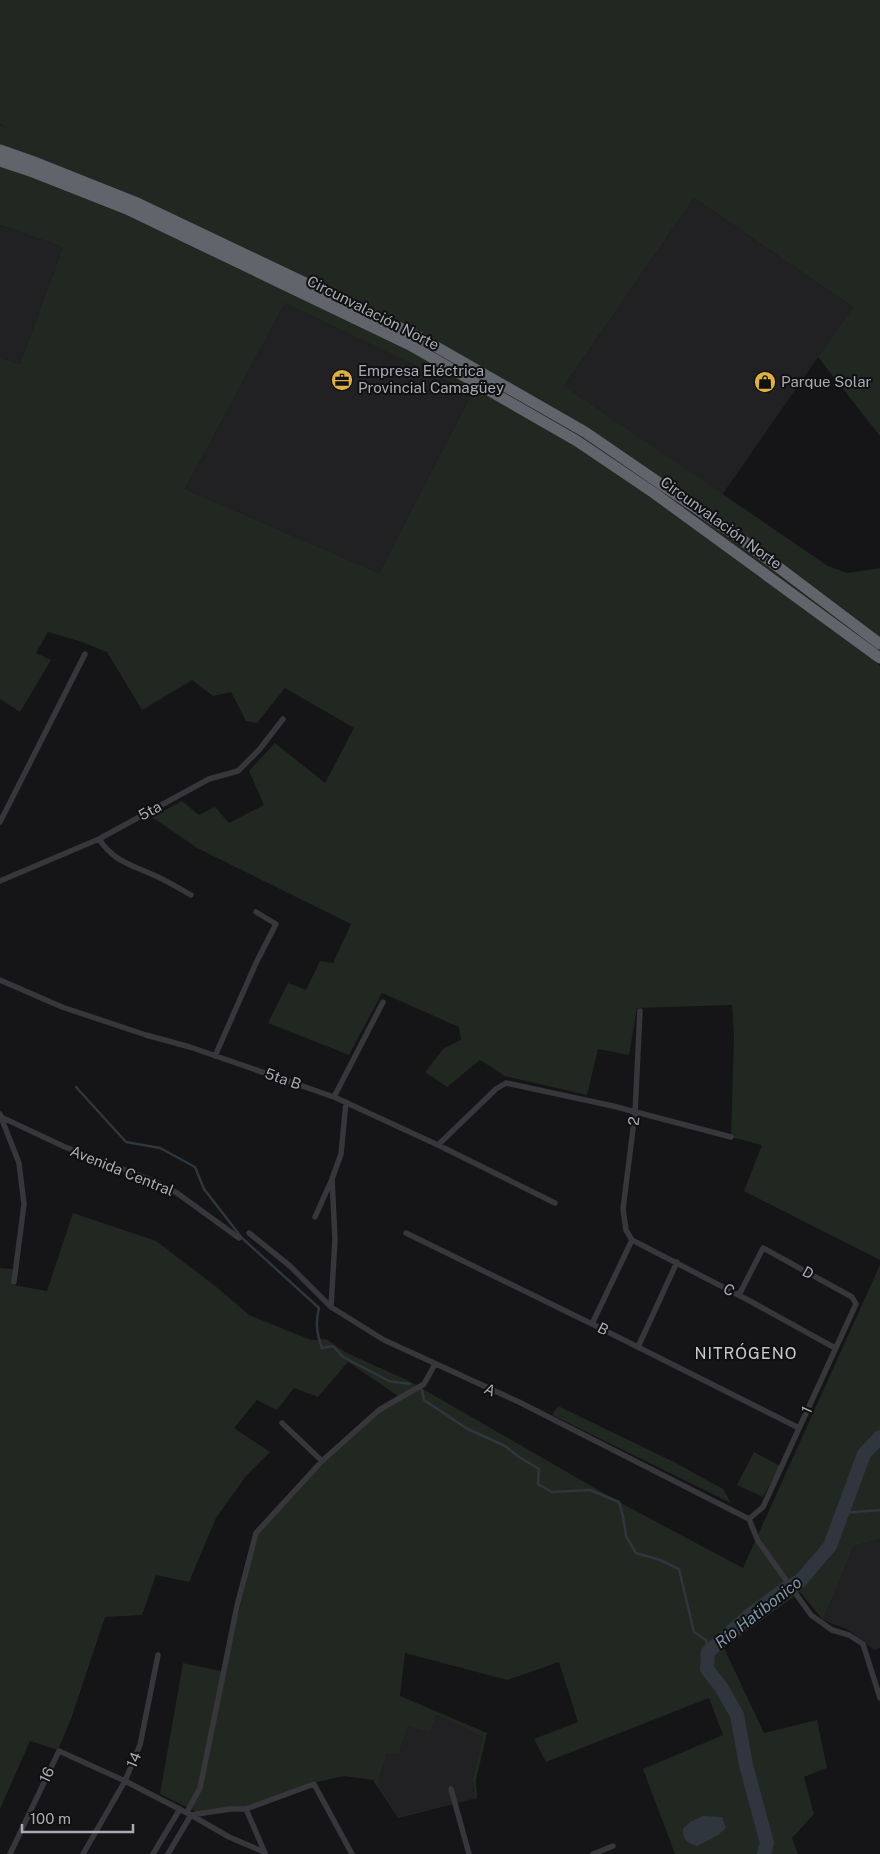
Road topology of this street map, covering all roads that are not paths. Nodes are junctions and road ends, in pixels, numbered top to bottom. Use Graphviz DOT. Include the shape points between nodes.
graph roads {
  1 [pos="0,150"];
  2 [pos="0,161"];
  3 [pos="880,644"];
  4 [pos="85,654"];
  5 [pos="880,658"];
  6 [pos="282,719"];
  7 [pos="0,822"];
  8 [pos="99,839"];
  9 [pos="0,881"];
  10 [pos="190,895"];
  11 [pos="256,912"];
  12 [pos="0,980"];
  13 [pos="383,1002"];
  14 [pos="640,1011"];
  15 [pos="215,1056"];
  16 [pos="334,1097"];
  17 [pos="346,1102"];
  18 [pos="635,1112"];
  19 [pos="1,1116"];
  20 [pos="3,1127"];
  21 [pos="731,1137"];
  22 [pos="438,1145"];
  23 [pos="332,1179"];
  24 [pos="555,1203"];
  25 [pos="315,1217"];
  26 [pos="249,1233"];
  27 [pos="406,1233"];
  28 [pos="239,1238"];
  29 [pos="632,1240"];
  30 [pos="677,1262"];
  31 [pos="14,1282"];
  32 [pos="739,1295"];
  33 [pos="852,1297"];
  34 [pos="331,1307"];
  35 [pos="592,1324"];
  36 [pos="638,1347"];
  37 [pos="835,1348"];
  38 [pos="436,1364"];
  39 [pos="282,1423"];
  40 [pos="799,1428"];
  41 [pos="322,1461"];
  42 [pos="749,1520"];
  43 [pos="158,1655"];
  44 [pos="880,1698"];
  45 [pos="125,1781"];
  46 [pos="451,1789"];
  47 [pos="246,1809"];
  48 [pos="180,1810"];
  49 [pos="189,1814"];
  50 [pos="613,1846"];
  51 [pos="265,1853"];
  52 [pos="10,1854"];
  53 [pos="83,1854"];
  54 [pos="153,1854"];
  55 [pos="168,1854"];
  56 [pos="352,1854"];
  57 [pos="469,1854"];
  58 [pos="593,1854"];
  1 -- 3 [label="highway, Circunvalación Norte" via="135,202 419,337 585,432 741,539"];
  2 -- 5 [label="highway, Circunvalación Norte" via="129,210 410,345 584,446 654,493"];
  4 -- 7 [label="street"];
  6 -- 8 [label="street, 5ta" via="238,771 209,779"];
  8 -- 9 [label="street, 5ta"];
  8 -- 10 [label="street" via="118,860"];
  11 -- 15 [label="street" via="276,924"];
  12 -- 15 [label="street, 5ta B" via="62,1007"];
  13 -- 16 [label="street"];
  14 -- 18 [label="street, 2"];
  15 -- 16 [label="street, 5ta B"];
  16 -- 17 [label="street, 5ta B"];
  17 -- 22 [label="street, 5ta B"];
  17 -- 23 [label="street" via="341,1154"];
  18 -- 21 [label="street"];
  18 -- 22 [label="street" via="506,1083"];
  18 -- 29 [label="street, 2" via="623,1209 626,1230"];
  19 -- 20 [label="street"];
  19 -- 28 [label="street, Avenida Central" via="65,1147 178,1193"];
  20 -- 31 [label="street" via="18,1163 24,1204"];
  22 -- 24 [label="street, 5ta B"];
  23 -- 25 [label="street"];
  23 -- 34 [label="street" via="335,1240"];
  26 -- 34 [label="street, A" via="290,1266"];
  27 -- 35 [label="street, B"];
  29 -- 30 [label="street, C"];
  29 -- 35 [label="street"];
  30 -- 32 [label="street, C"];
  30 -- 36 [label="street"];
  32 -- 33 [label="street, D" via="764,1248"];
  32 -- 37 [label="street, C"];
  33 -- 37 [label="street, 1" via="856,1304"];
  34 -- 38 [label="street, A" via="384,1340"];
  35 -- 36 [label="street, B"];
  36 -- 40 [label="street, B"];
  37 -- 40 [label="street, 1"];
  38 -- 41 [label="street" via="424,1384 379,1410"];
  38 -- 42 [label="street, A" via="519,1402"];
  39 -- 41 [label="street"];
  40 -- 42 [label="street, 1" via="763,1507"];
  41 -- 49 [label="street" via="256,1534 237,1606 200,1788"];
  42 -- 44 [label="street" via="758,1541 811,1615 832,1630 863,1644"];
  43 -- 45 [label="street, 14" via="140,1745"];
  45 -- 48 [label="street"];
  45 -- 52 [label="street, 16" via="59,1751"];
  45 -- 53 [label="street, 14"];
  46 -- 57 [label="street"];
  47 -- 49 [label="street"];
  47 -- 51 [label="street"];
  47 -- 56 [label="street" via="314,1784"];
  48 -- 49 [label="street"];
  48 -- 54 [label="street"];
  49 -- 51 [label="street"];
  49 -- 55 [label="street"];
  50 -- 58 [label="street"];
}
